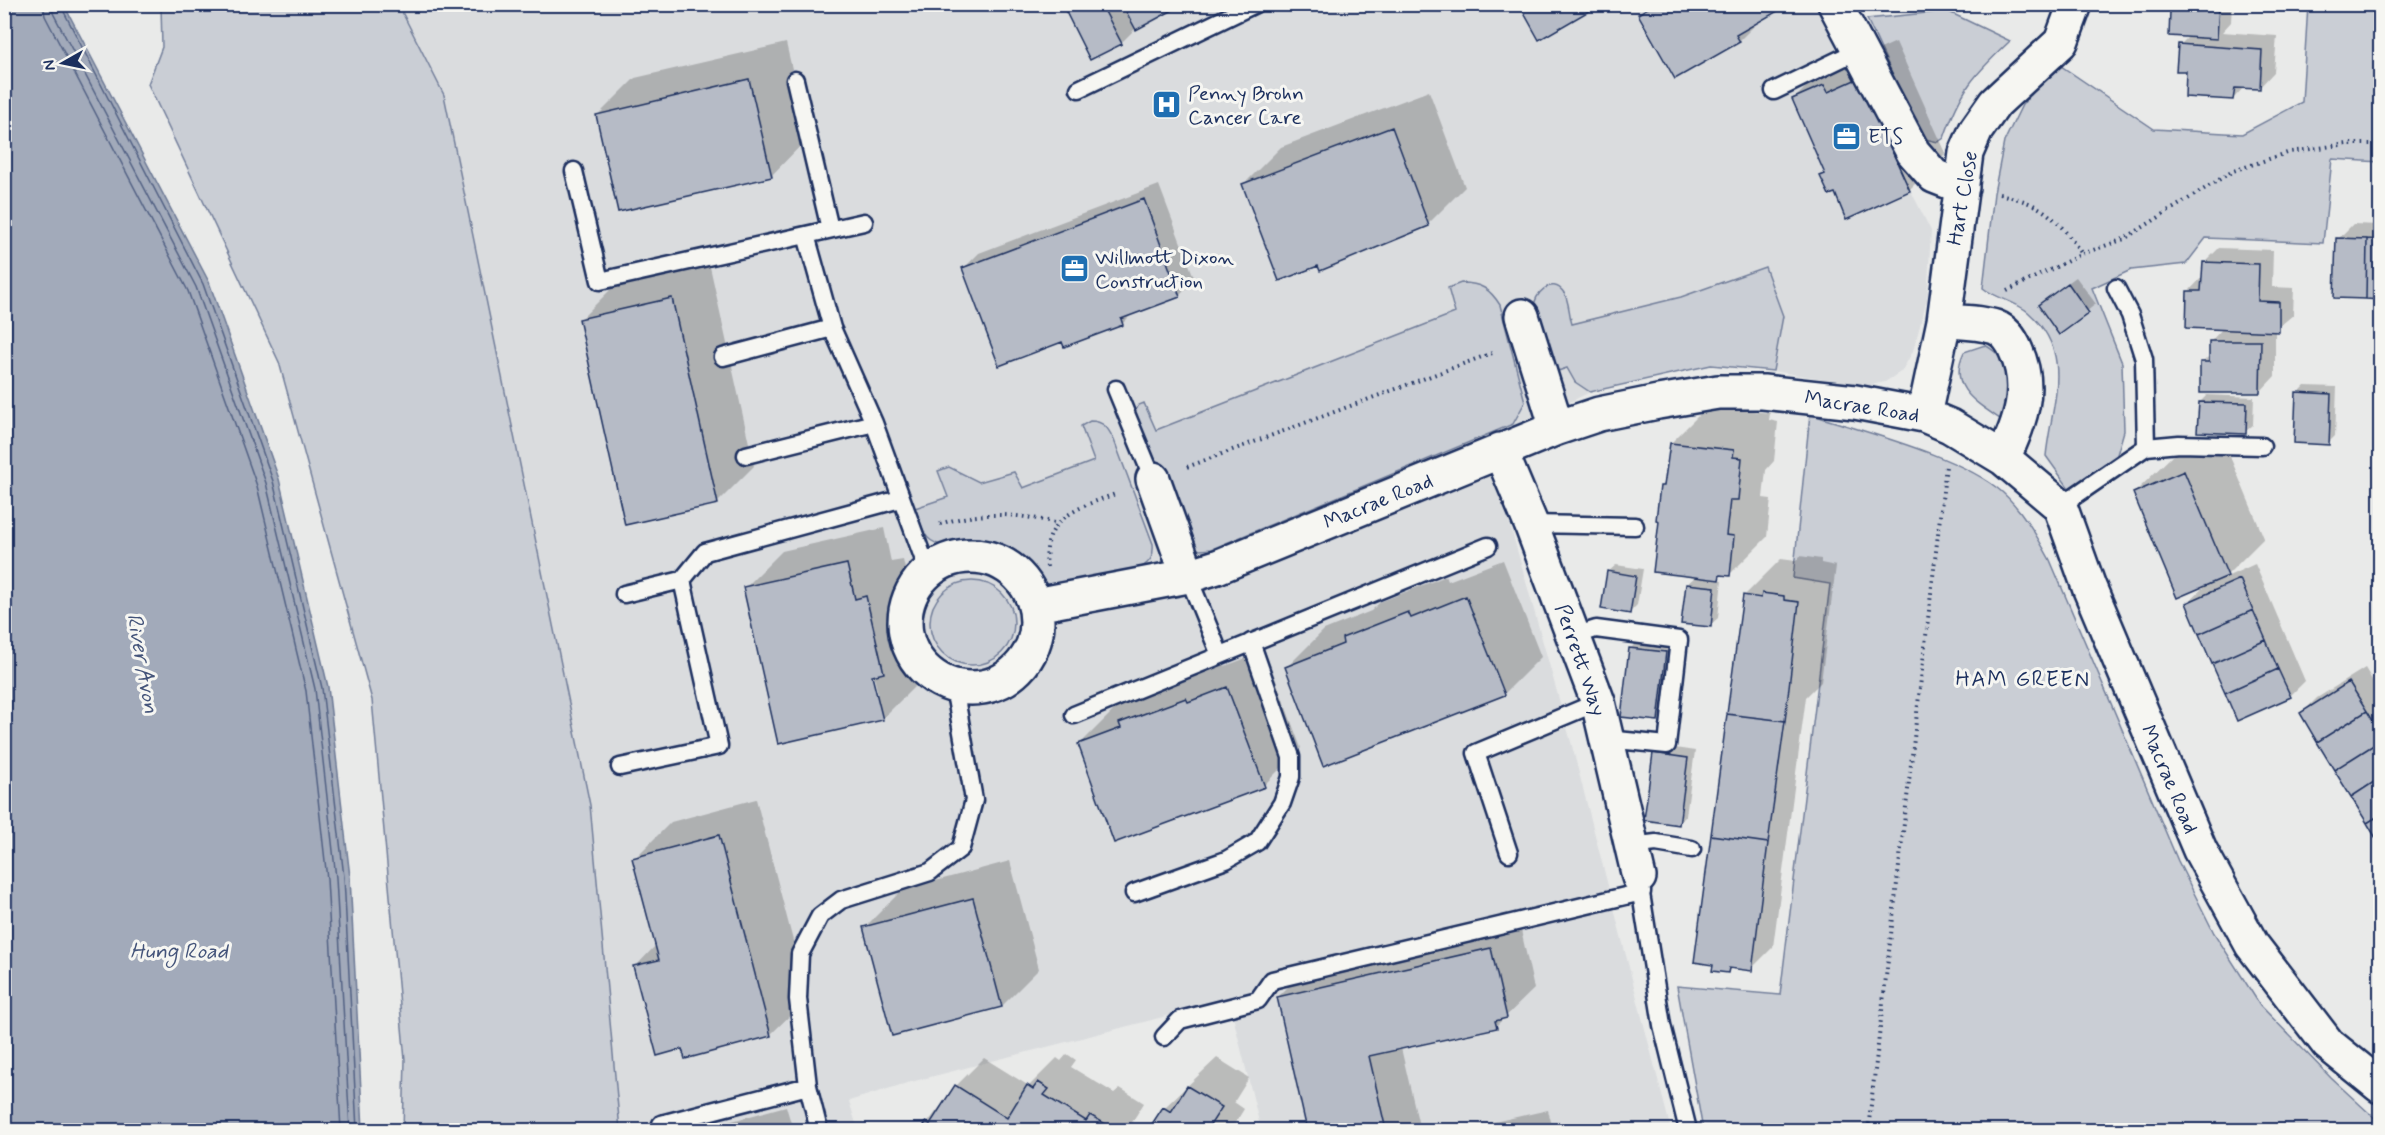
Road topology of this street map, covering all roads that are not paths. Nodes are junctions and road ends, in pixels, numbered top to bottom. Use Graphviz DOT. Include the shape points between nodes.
graph roads {
  1 [pos="1255,4"];
  2 [pos="1836,4"];
  3 [pos="2074,4"];
  4 [pos="1859,50"];
  5 [pos="795,80"];
  6 [pos="1079,89"];
  7 [pos="1774,91"];
  8 [pos="574,171"];
  9 [pos="1962,187"];
  10 [pos="864,222"];
  11 [pos="830,230"];
  12 [pos="806,235"];
  13 [pos="2116,288"];
  14 [pos="1959,322"];
  15 [pos="832,328"];
  16 [pos="1526,328"];
  17 [pos="723,357"];
  18 [pos="1116,390"];
  19 [pos="1937,421"];
  20 [pos="874,423"];
  21 [pos="1557,428"];
  22 [pos="2262,446"];
  23 [pos="2146,447"];
  24 [pos="1500,450"];
  25 [pos="746,455"];
  26 [pos="2003,458"];
  27 [pos="1153,479"];
  28 [pos="900,499"];
  29 [pos="2060,506"];
  30 [pos="1531,524"];
  31 [pos="1635,526"];
  32 [pos="1488,546"];
  33 [pos="928,571"];
  34 [pos="1188,576"];
  35 [pos="682,580"];
  36 [pos="624,594"];
  37 [pos="1046,603"];
  38 [pos="1574,636"];
  39 [pos="1251,642"];
  40 [pos="1220,655"];
  41 [pos="954,687"];
  42 [pos="1598,702"];
  43 [pos="1074,715"];
  44 [pos="1607,739"];
  45 [pos="620,767"];
  46 [pos="1632,846"];
  47 [pos="1692,849"];
  48 [pos="1509,853"];
  49 [pos="1640,884"];
  50 [pos="1134,893"];
  51 [pos="1164,1037"];
  52 [pos="808,1086"];
  53 [pos="2380,1086"];
  54 [pos="661,1124"];
  55 [pos="819,1131"];
  56 [pos="1688,1131"];
  1 -- 6 [label="lane"];
  2 -- 4 [label="street"];
  3 -- 9 [label="street, Hart Close" via="2061,42 1995,103 1976,130 1966,153"];
  4 -- 7 [label="lane"];
  4 -- 9 [label="street" via="1913,152 1934,176"];
  5 -- 11 [label="lane"];
  8 -- 12 [label="lane" via="600,280"];
  9 -- 14 [label="street, Hart Close"];
  10 -- 11 [label="lane"];
  11 -- 12 [label="lane"];
  12 -- 15 [label="lane"];
  13 -- 23 [label="lane" via="2130,315 2144,359"];
  14 -- 19 [label="street, Hart Close"];
  14 -- 26 [label="street" via="1997,327 2012,340 2022,363 2023,406"];
  15 -- 17 [label="lane"];
  15 -- 20 [label="lane"];
  16 -- 21 [label="street"];
  18 -- 27 [label="lane"];
  19 -- 21 [label="street, Macrae Road" via="1855,402 1762,392 1718,392 1599,414"];
  19 -- 26 [label="street, Macrae Road"];
  20 -- 25 [label="lane"];
  20 -- 28 [label="lane"];
  21 -- 24 [label="street, Macrae Road"];
  22 -- 23 [label="lane"];
  23 -- 29 [label="lane"];
  24 -- 30 [label="street, Perrett Way"];
  24 -- 34 [label="street, Macrae Road"];
  26 -- 29 [label="street, Macrae Road"];
  27 -- 34 [label="street"];
  28 -- 33 [label="lane"];
  28 -- 35 [label="lane" via="705,552"];
  29 -- 53 [label="street, Macrae Road" via="2089,587 2200,850 2252,945 2328,1044"];
  30 -- 31 [label="lane"];
  30 -- 38 [label="street, Perrett Way"];
  32 -- 39 [label="lane"];
  33 -- 37 [label="street" via="947,560 969,555 991,559 1011,568"];
  33 -- 41 [label="street" via="912,590 904,613 906,637 915,659 931,677"];
  34 -- 37 [label="street, Macrae Road"];
  34 -- 40 [label="lane"];
  35 -- 36 [label="lane"];
  35 -- 45 [label="lane" via="719,746"];
  37 -- 41 [label="street" via="1032,651 1018,670 999,684 977,690"];
  38 -- 42 [label="street, Perrett Way"];
  38 -- 44 [label="lane" via="1596,629 1679,640 1667,745"];
  39 -- 40 [label="lane"];
  39 -- 50 [label="lane" via="1291,757 1291,777 1282,803 1257,842 1226,860"];
  40 -- 43 [label="lane"];
  41 -- 52 [label="lane" via="974,800 961,848 930,872 841,900 820,916 800,954 798,999"];
  42 -- 44 [label="street, Perrett Way"];
  42 -- 48 [label="lane" via="1476,753"];
  44 -- 46 [label="street, Perrett Way"];
  46 -- 47 [label="lane" via="1656,843"];
  46 -- 49 [label="street, Perrett Way"];
  49 -- 51 [label="lane" via="1272,980 1258,1000 1180,1020"];
  49 -- 56 [label="lane" via="1662,1025"];
  52 -- 54 [label="lane"];
  52 -- 55 [label="lane"];
}
